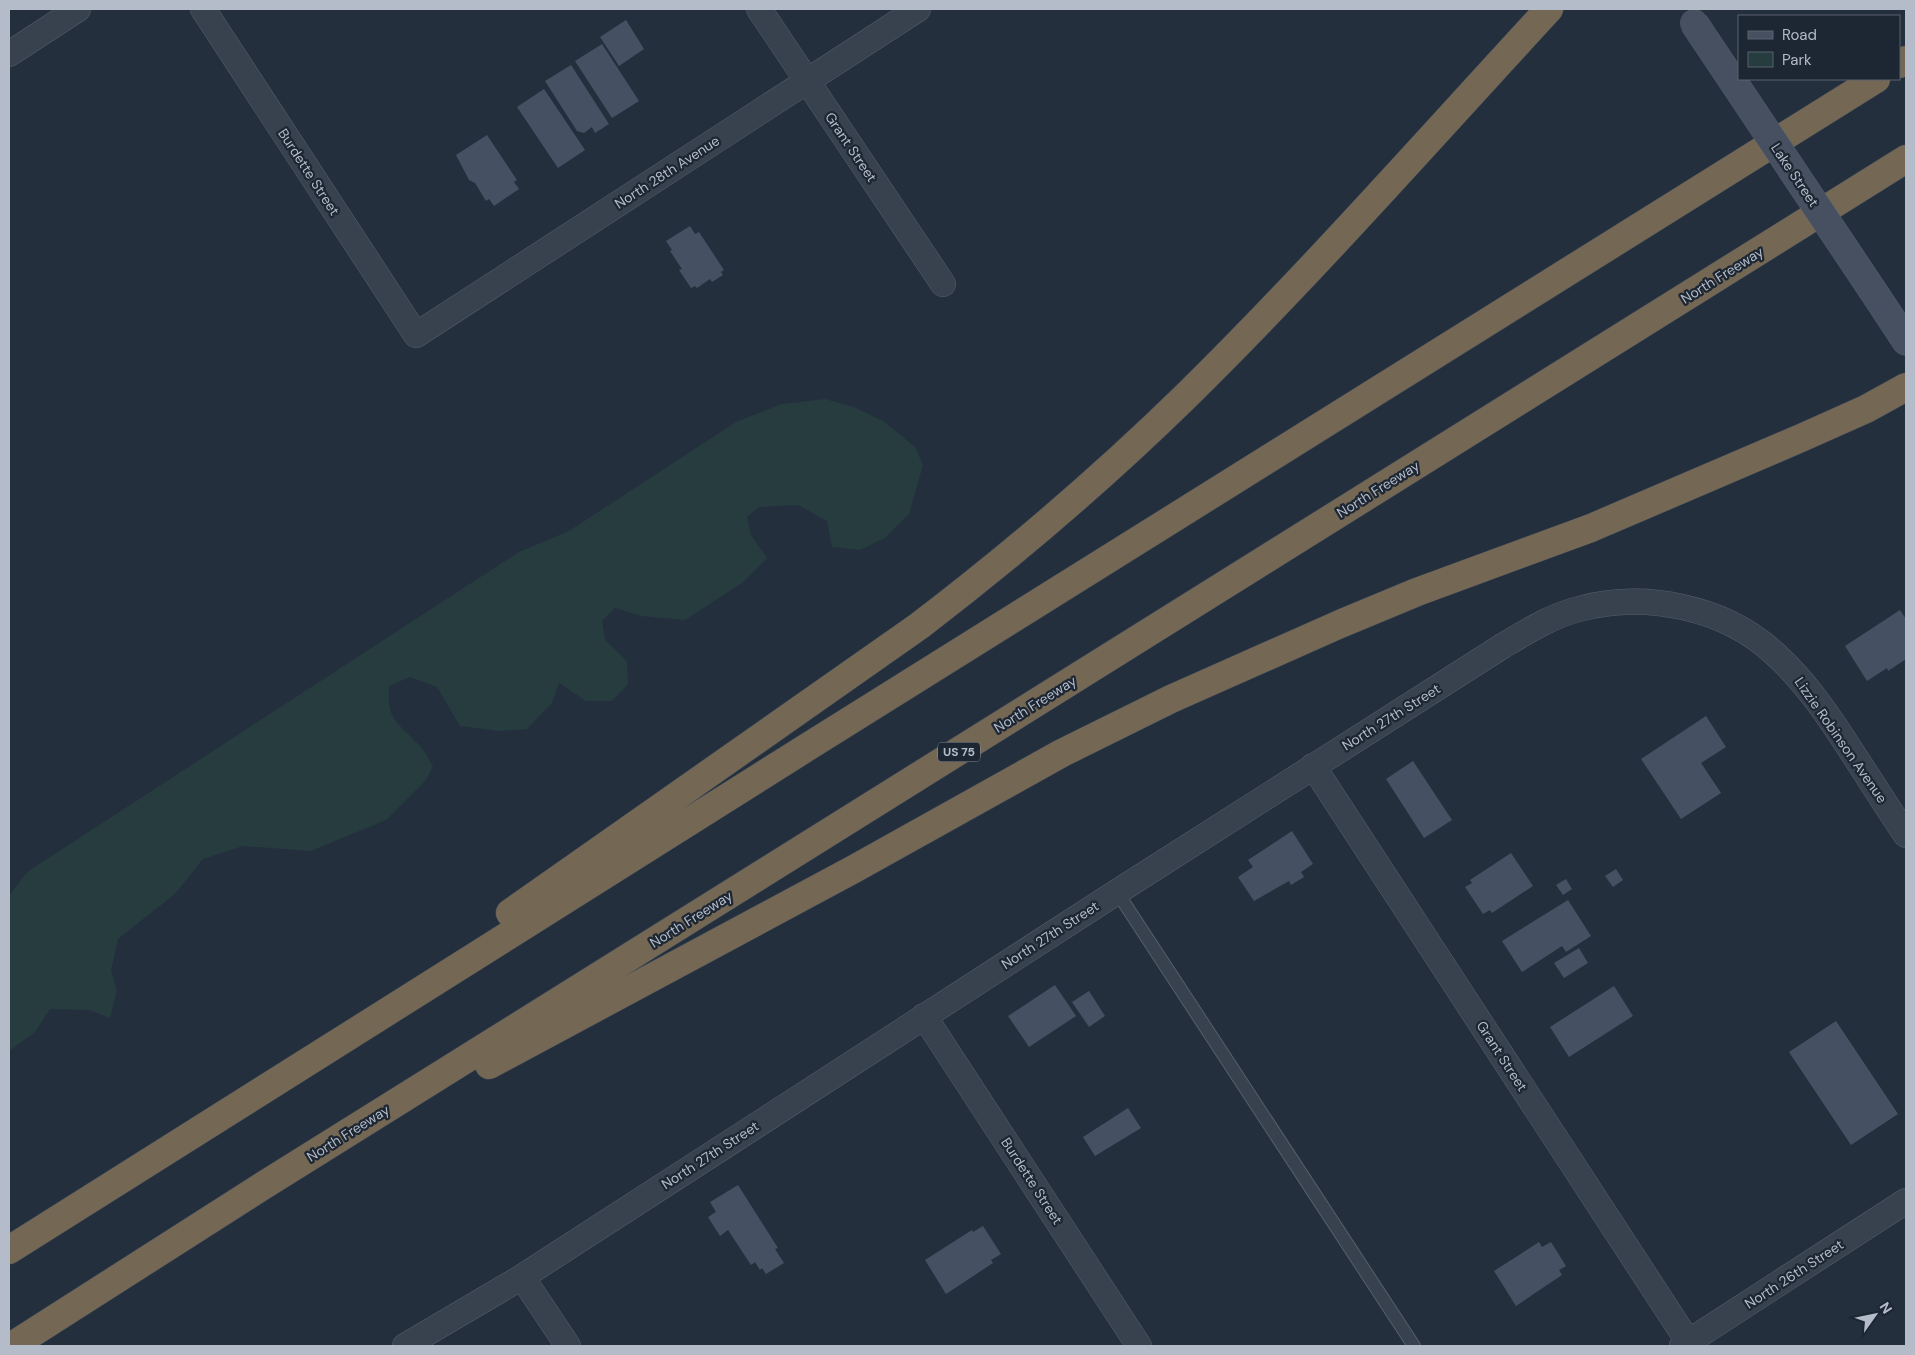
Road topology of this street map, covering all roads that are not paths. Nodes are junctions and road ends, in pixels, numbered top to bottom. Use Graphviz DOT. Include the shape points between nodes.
graph roads {
  1 [pos="78,9"];
  2 [pos="203,9"];
  3 [pos="759,9"];
  4 [pos="918,9"];
  5 [pos="1549,9"];
  6 [pos="1689,16"];
  7 [pos="9,54"];
  8 [pos="1874,80"];
  9 [pos="807,81"];
  10 [pos="1906,159"];
  11 [pos="943,284"];
  12 [pos="416,335"];
  13 [pos="1906,341"];
  14 [pos="1906,387"];
  15 [pos="1720,619"];
  16 [pos="1314,766"];
  17 [pos="1906,835"];
  18 [pos="1117,892"];
  19 [pos="924,1016"];
  20 [pos="217,1118"];
  21 [pos="261,1187"];
  22 [pos="1906,1202"];
  23 [pos="9,1250"];
  24 [pos="522,1276"];
  25 [pos="1687,1345"];
  26 [pos="12,1346"];
  27 [pos="405,1346"];
  28 [pos="568,1346"];
  29 [pos="1139,1346"];
  30 [pos="1414,1346"];
  1 -- 7 [label="street"];
  2 -- 12 [label="street, Burdette Street"];
  3 -- 9 [label="street, Grant Street"];
  4 -- 9 [label="street, North 28th Avenue"];
  5 -- 20 [label="highway" via="1216,365 1109,468 980,579 884,652"];
  6 -- 13 [label="main road, Lake Street, bridge"];
  8 -- 20 [label="highway"];
  9 -- 11 [label="street, Grant Street"];
  9 -- 12 [label="street, North 28th Avenue"];
  10 -- 21 [label="highway, North Freeway / US 75"];
  14 -- 21 [label="highway" via="1809,435 1591,528 1417,592 1153,707 1062,752 846,873"];
  15 -- 16 [label="street, North 27th Street" via="1648,602 1618,602 1573,611 1521,635"];
  15 -- 17 [label="street, Lizzie Robinson Avenue" via="1768,648 1803,683"];
  16 -- 18 [label="street, North 27th Street"];
  16 -- 25 [label="street, Grant Street"];
  18 -- 19 [label="street, North 27th Street"];
  18 -- 30 [label="lane"];
  19 -- 24 [label="street, North 27th Street"];
  19 -- 29 [label="street, Burdette Street"];
  20 -- 23 [label="highway"];
  21 -- 26 [label="highway, North Freeway / US 75"];
  22 -- 25 [label="street, North 26th Street"];
  24 -- 27 [label="street, North 27th Street"];
  24 -- 28 [label="street"];
}
